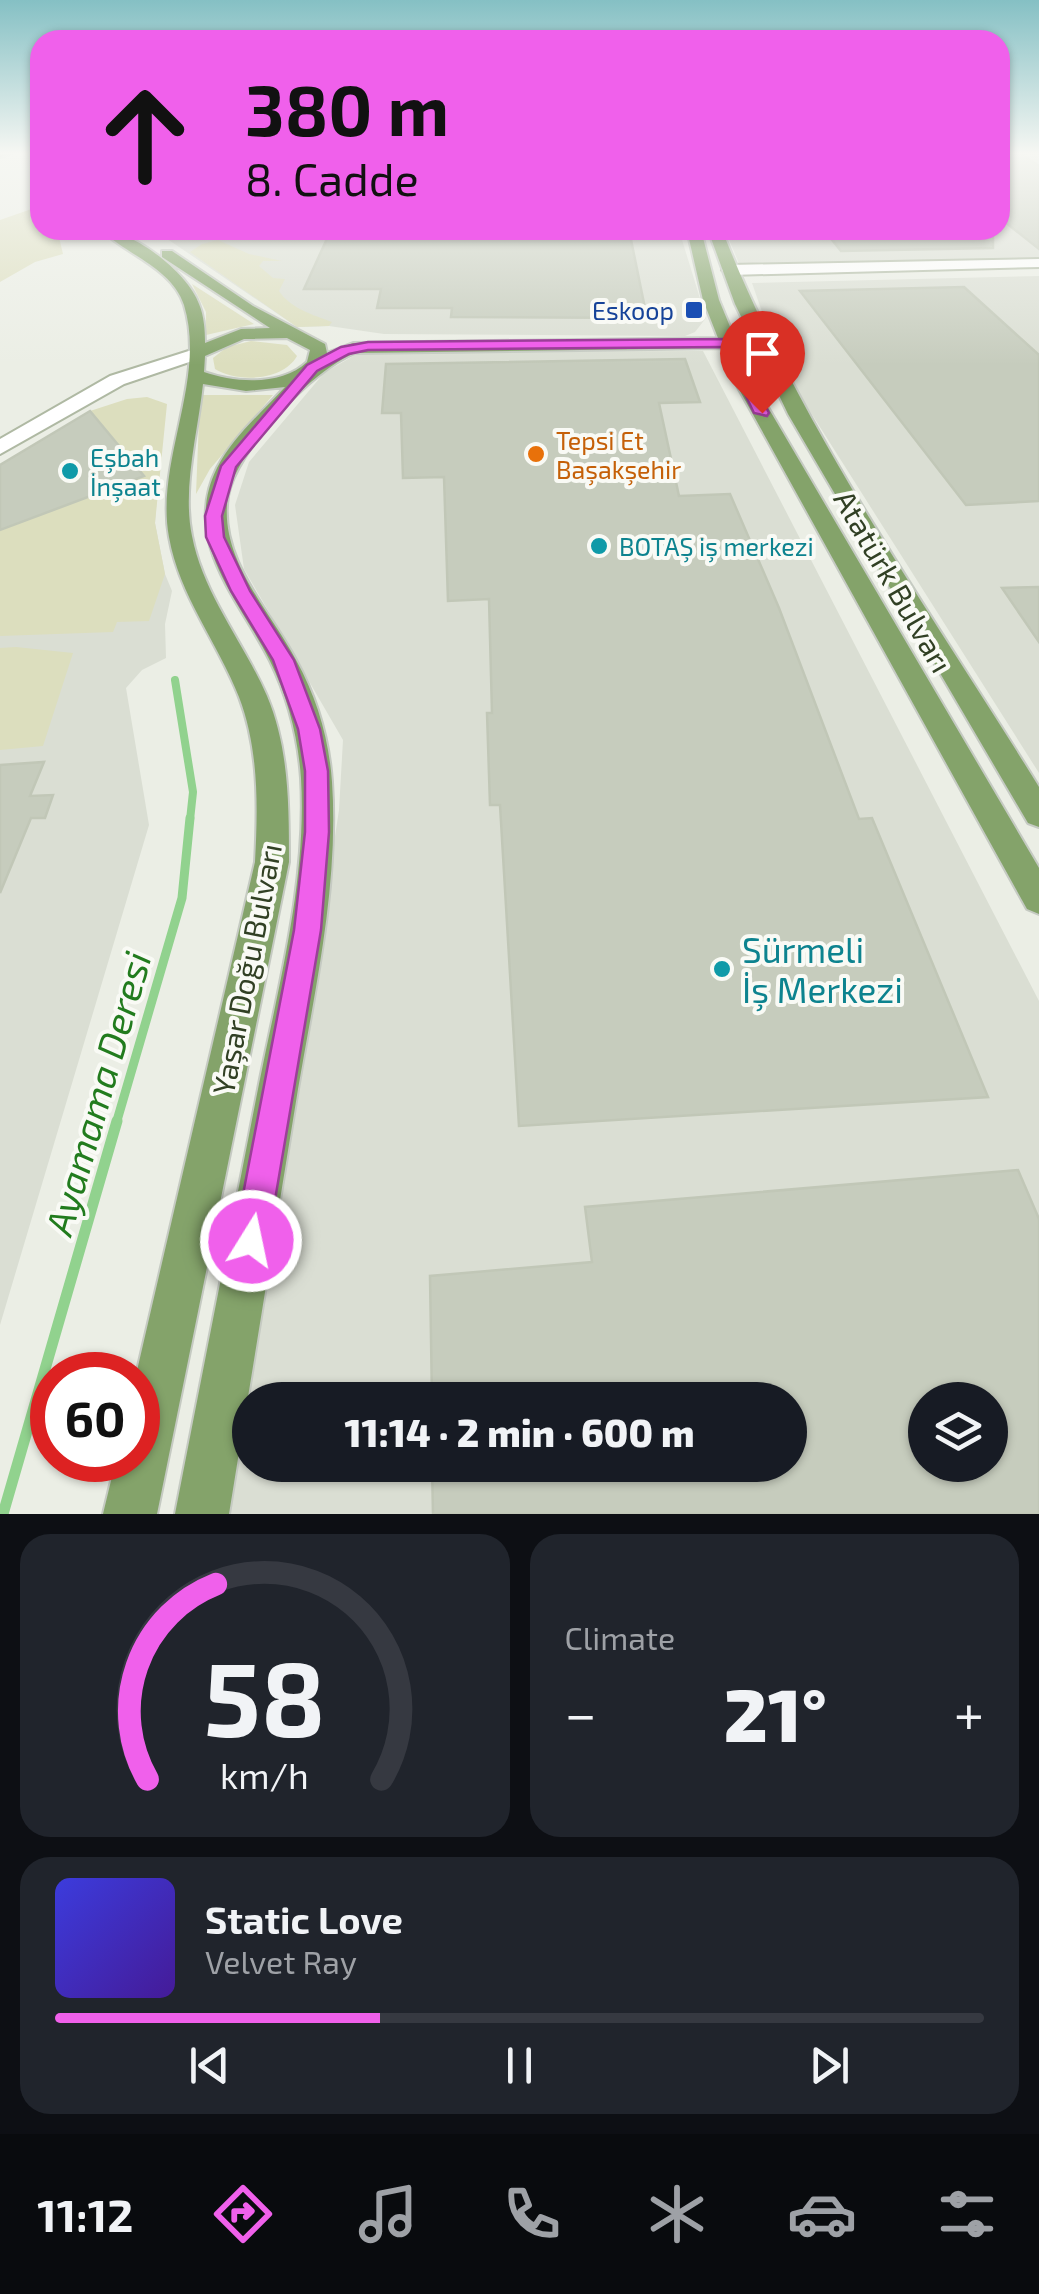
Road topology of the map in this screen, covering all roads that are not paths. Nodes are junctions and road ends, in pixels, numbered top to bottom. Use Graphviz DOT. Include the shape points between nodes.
graph roads {
  1 [pos="121,240"];
  2 [pos="147,240"];
  3 [pos="697,240"];
  4 [pos="719,240"];
  5 [pos="1039,266"];
  6 [pos="704,268"];
  7 [pos="732,274"];
  8 [pos="295,334"];
  9 [pos="726,343"];
  10 [pos="368,346"];
  11 [pos="195,364"];
  12 [pos="312,368"];
  13 [pos="0,448"];
  14 [pos="1039,814"];
  15 [pos="1039,899"];
  16 [pos="130,1514"];
  17 [pos="202,1514"];
  1 -- 11 [label="main road, Yaşar Doğu Bulvarı" via="179,284 195,316"];
  2 -- 8 [label="main road"];
  3 -- 6 [label="main road, Atatürk Bulvarı"];
  4 -- 7 [label="main road, Atatürk Bulvarı"];
  5 -- 7 [label="street"];
  6 -- 7 [label="main road"];
  6 -- 9 [label="main road, Atatürk Bulvarı"];
  7 -- 14 [label="main road, Atatürk Bulvarı" via="798,414"];
  8 -- 10 [label="main road"];
  8 -- 11 [label="main road" via="241,334 218,341"];
  8 -- 12 [label="main road" via="319,348"];
  9 -- 10 [label="main road"];
  9 -- 15 [label="main road, Atatürk Bulvarı"];
  10 -- 12 [label="main road, Yaşar Doğu Bulvarı"];
  11 -- 12 [label="main road, Yaşar Doğu Bulvarı" via="216,382 260,386"];
  11 -- 13 [label="street" via="117,380"];
  11 -- 16 [label="main road, Yaşar Doğu Bulvarı" via="178,517 185,551 254,699 269,752 272,862"];
  12 -- 17 [label="main road, Yaşar Doğu Bulvarı" via="229,466 214,516 225,561 283,660 304,713 316,771 317,832 307,930"];
}
